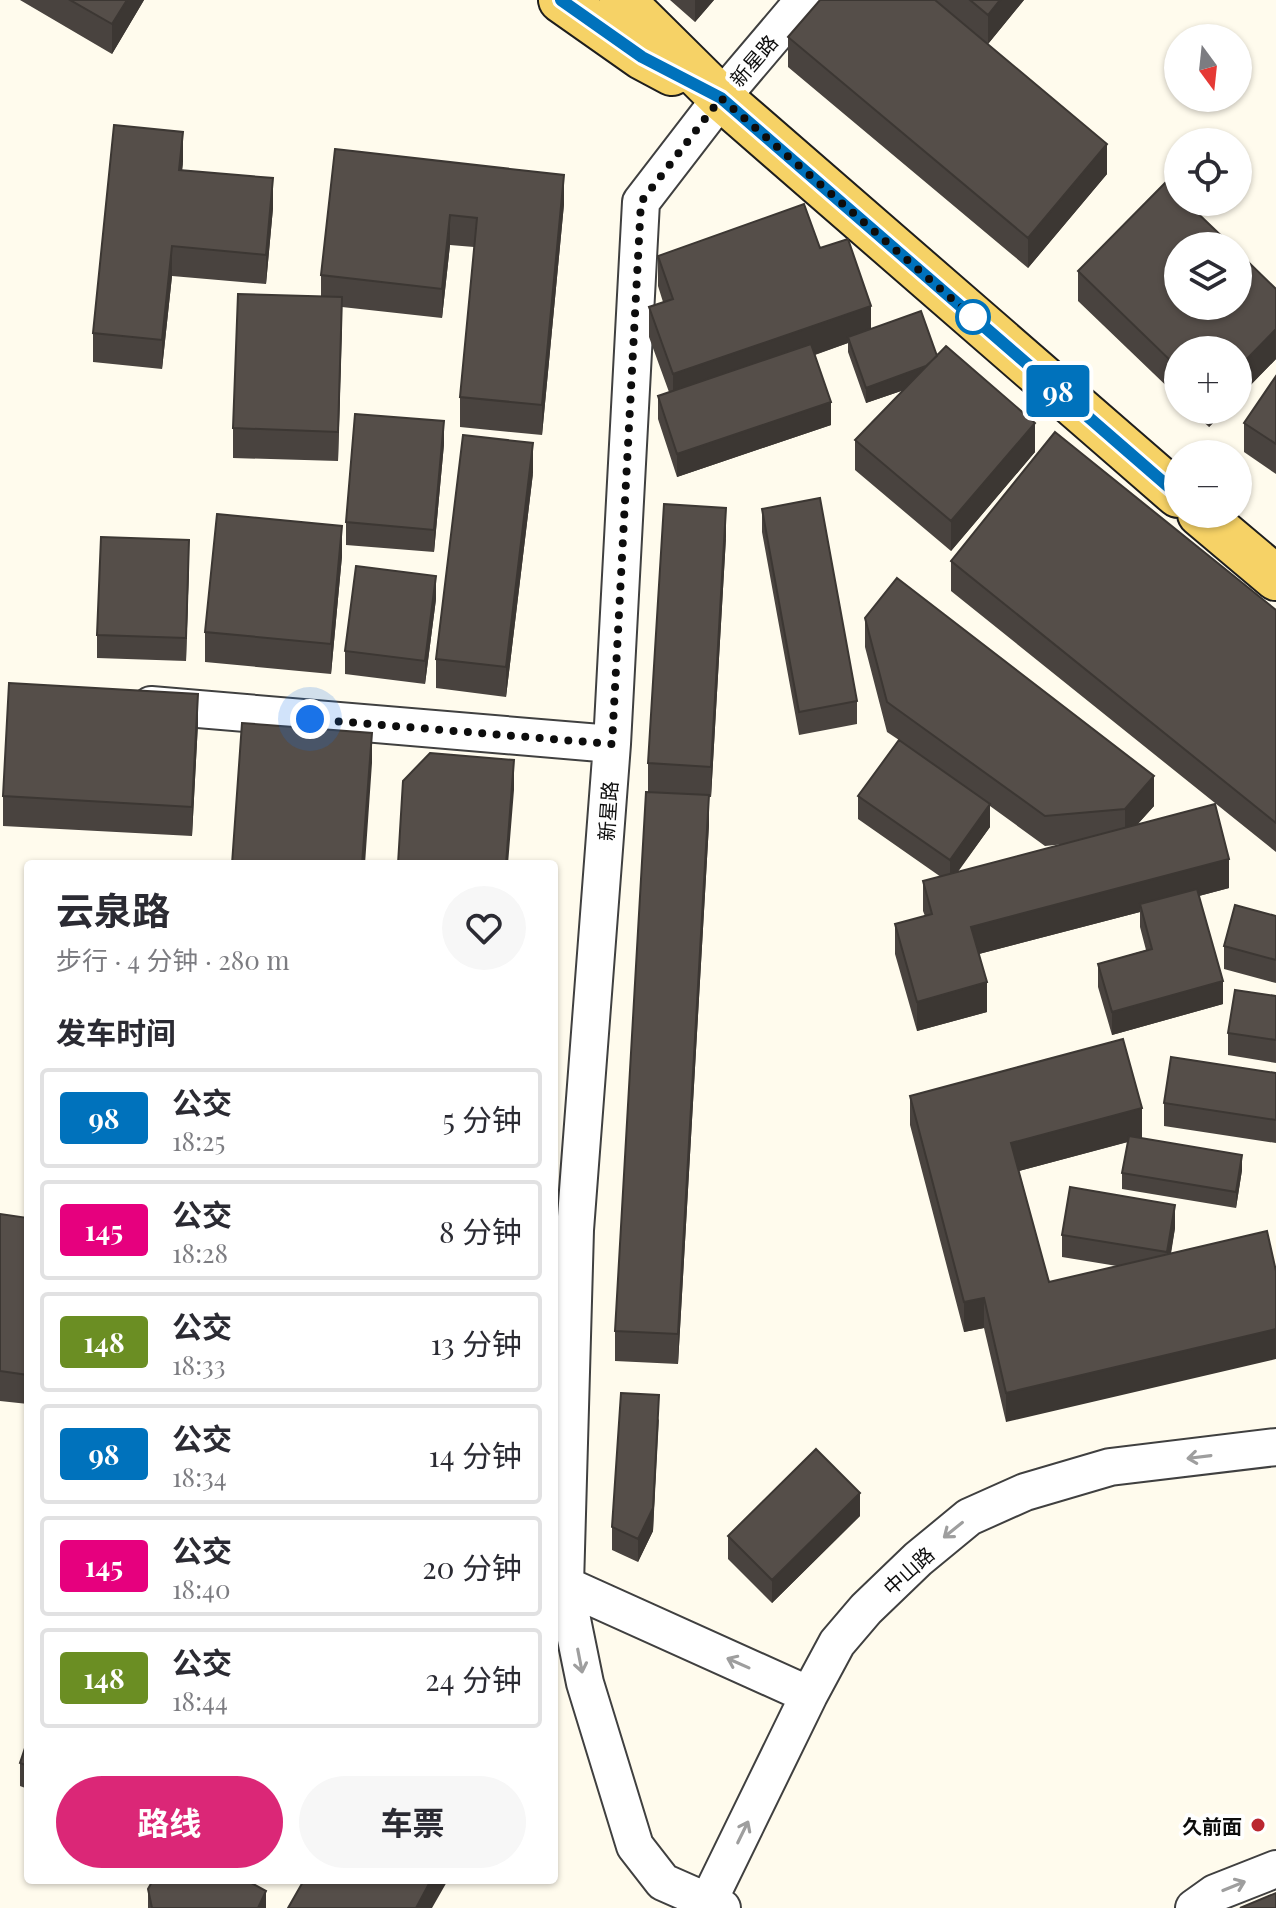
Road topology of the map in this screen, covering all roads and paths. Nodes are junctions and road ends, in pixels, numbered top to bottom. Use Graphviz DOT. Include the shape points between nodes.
graph roads {
  1 [pos="561,0"];
  2 [pos="622,0"];
  3 [pos="804,0"];
  4 [pos="721,98"];
  5 [pos="1164,483"];
  6 [pos="1217,528"];
  7 [pos="1276,578"];
  8 [pos="129,703"];
  9 [pos="612,744"];
  10 [pos="1276,1447"];
  11 [pos="565,1585"];
  12 [pos="809,1695"];
  13 [pos="1276,1869"];
  14 [pos="712,1906"];
  15 [pos="1194,1908"];
  1 -- 4 [label="main road" via="642,57"];
  2 -- 4 [label="main road"];
  3 -- 4 [label="street, 新星路"];
  4 -- 5 [label="main road"];
  4 -- 9 [label="street, 新星路" via="641,202"];
  6 -- 7 [label="main road"];
  8 -- 9 [label="street"];
  9 -- 11 [label="street, 新星路" via="575,1230"];
  10 -- 12 [label="street, 中山路, one-way" via="1110,1467 1025,1492 969,1517 866,1609 837,1643"];
  12 -- 11 [label="street, one-way"];
  11 -- 14 [label="street, 新星路, one-way" via="585,1683 635,1846 663,1882"];
  14 -- 12 [label="street, 中山路, one-way"];
  15 -- 13 [label="street, one-way" via="1215,1893"];
}
